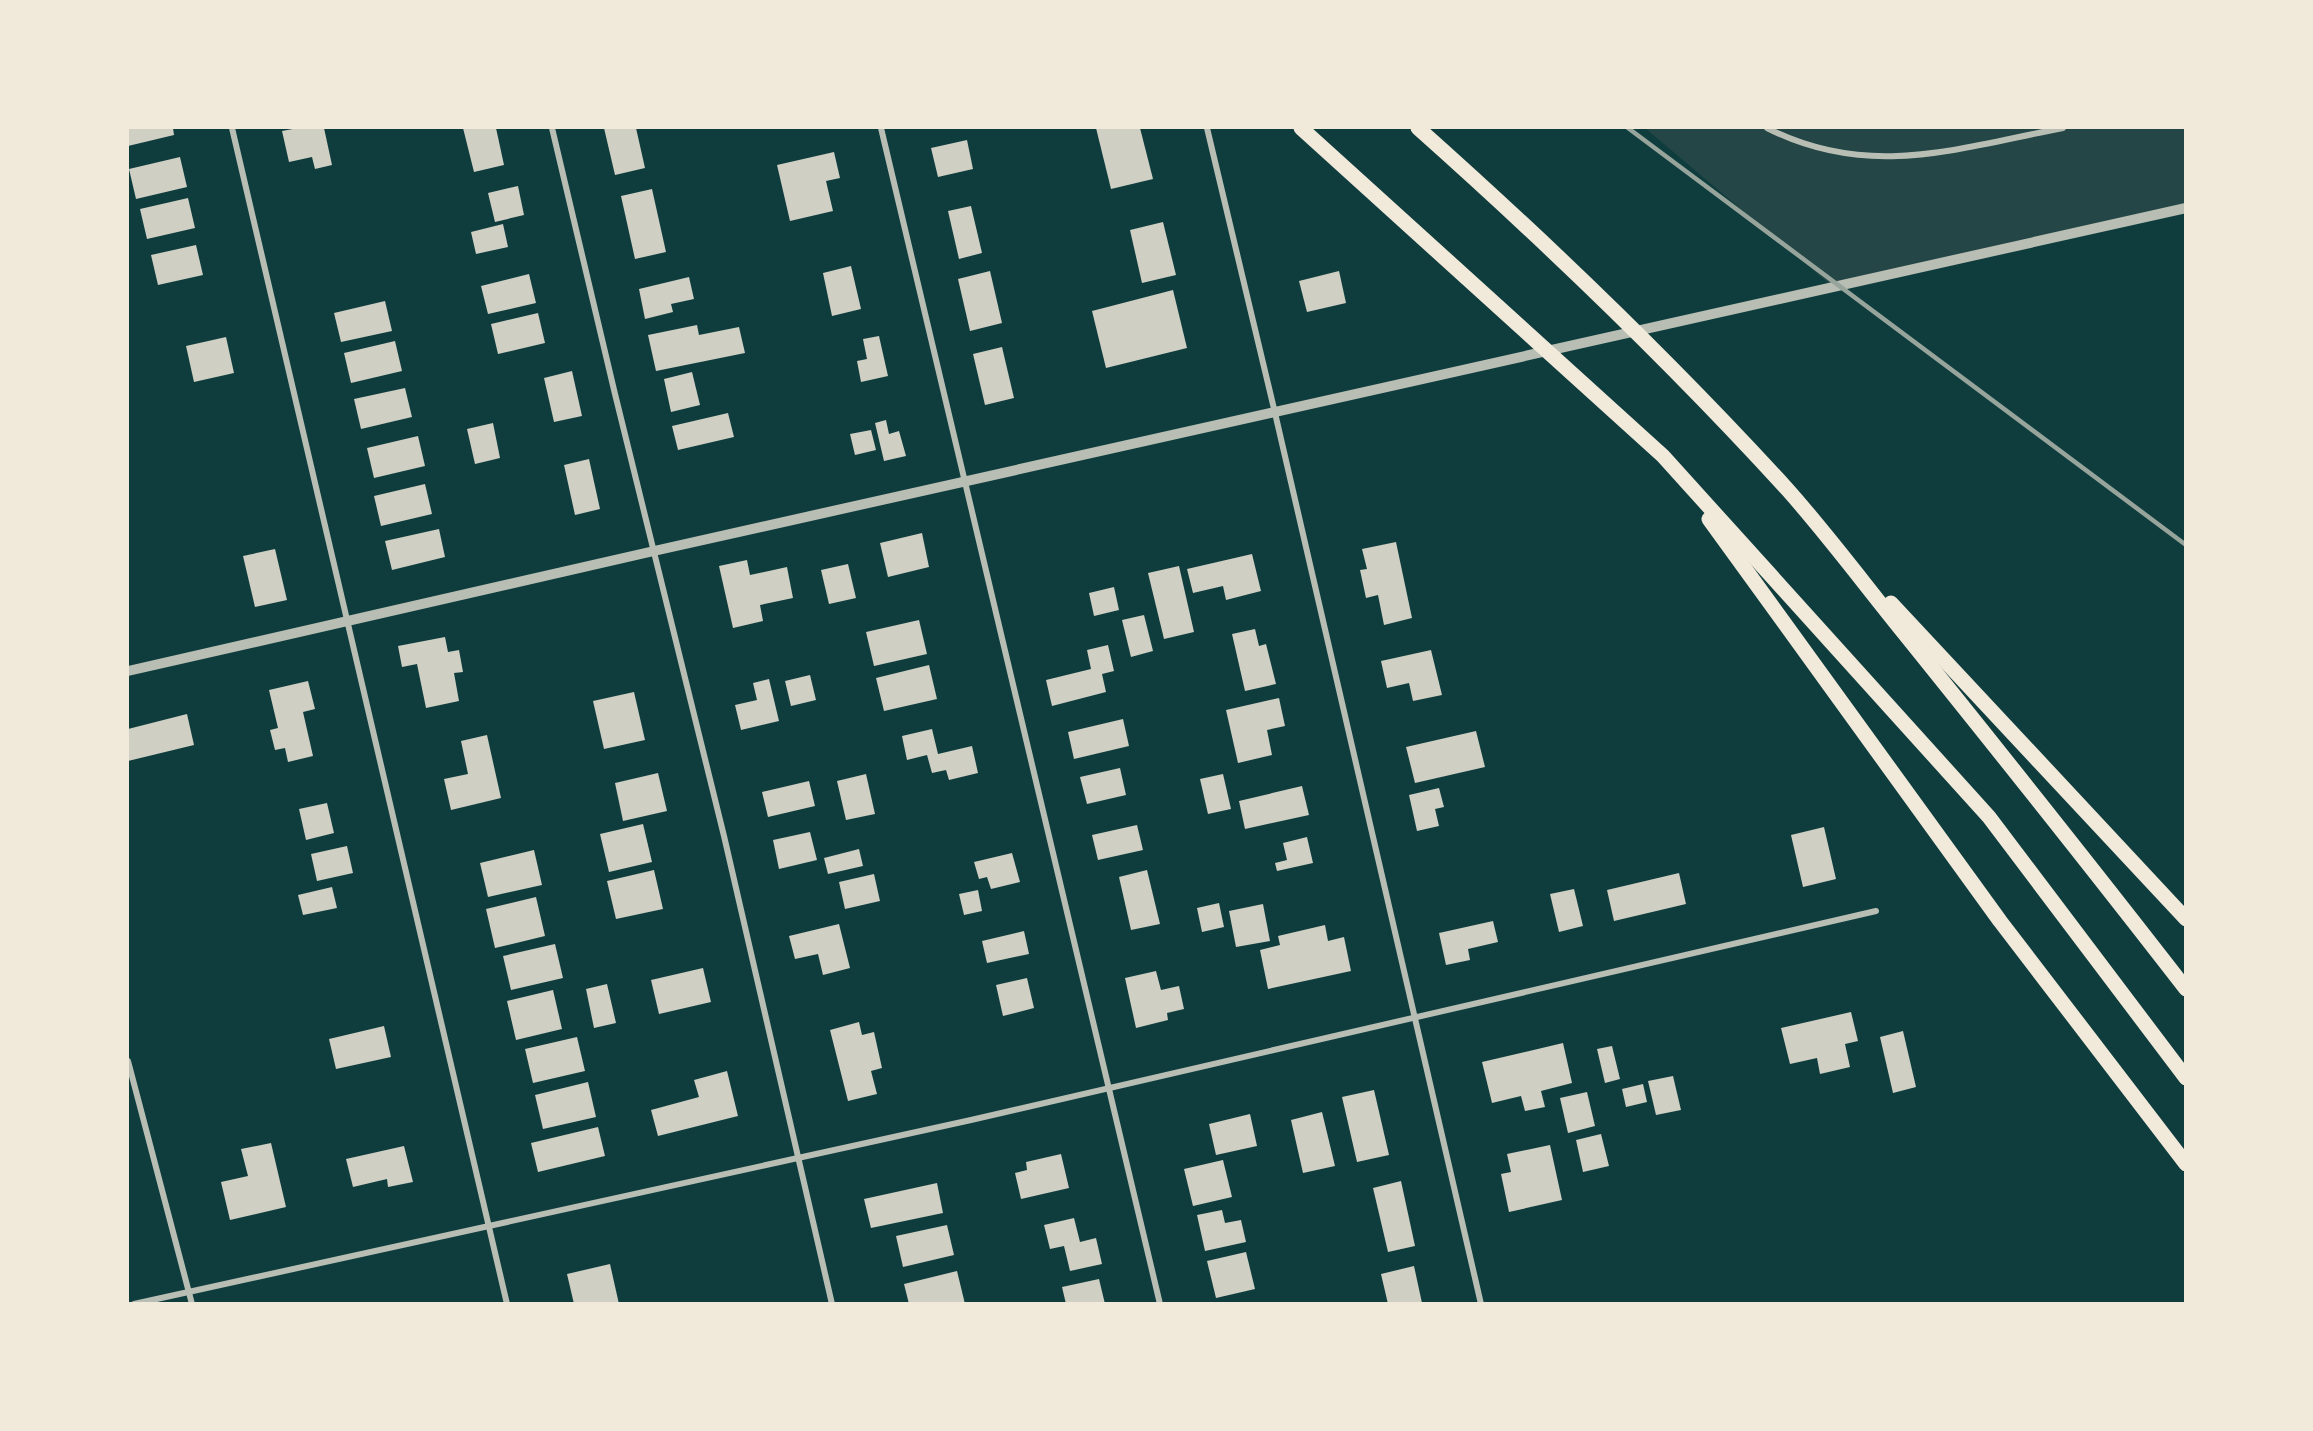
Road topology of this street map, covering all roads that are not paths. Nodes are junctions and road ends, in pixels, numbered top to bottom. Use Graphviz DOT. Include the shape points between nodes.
graph roads {
  1 [pos="232,128"];
  2 [pos="552,128"];
  3 [pos="881,128"];
  4 [pos="1207,128"];
  5 [pos="1301,128"];
  6 [pos="1418,128"];
  7 [pos="1767,128"];
  8 [pos="2063,128"];
  9 [pos="2186,208"];
  10 [pos="1275,413"];
  11 [pos="1663,456"];
  12 [pos="965,482"];
  13 [pos="1789,492"];
  14 [pos="654,551"];
  15 [pos="347,621"];
  16 [pos="128,671"];
  17 [pos="1876,911"];
  18 [pos="2186,919"];
  19 [pos="2186,988"];
  20 [pos="1414,1019"];
  21 [pos="128,1061"];
  22 [pos="2186,1078"];
  23 [pos="1109,1088"];
  24 [pos="799,1158"];
  25 [pos="2186,1164"];
  26 [pos="489,1225"];
  27 [pos="189,1291"];
  28 [pos="134,1304"];
  29 [pos="192,1304"];
  30 [pos="507,1304"];
  31 [pos="832,1304"];
  32 [pos="1160,1304"];
  33 [pos="1481,1304"];
  1 -- 15 [label="street"];
  2 -- 14 [label="street"];
  3 -- 12 [label="street"];
  4 -- 10 [label="street"];
  5 -- 11 [label="highway"];
  6 -- 13 [label="highway" via="1561,259"];
  7 -- 8 [label="street" via="1816,148 1878,158 1925,154"];
  9 -- 10 [label="street"];
  10 -- 12 [label="street"];
  10 -- 20 [label="street"];
  11 -- 22 [label="highway" via="1989,817"];
  11 -- 25 [label="highway" via="2000,921"];
  12 -- 14 [label="street"];
  12 -- 23 [label="street"];
  13 -- 18 [label="highway"];
  13 -- 19 [label="highway"];
  14 -- 15 [label="street"];
  14 -- 24 [label="street"];
  15 -- 16 [label="street"];
  15 -- 26 [label="street"];
  17 -- 20 [label="street"];
  20 -- 23 [label="street"];
  20 -- 33 [label="street"];
  21 -- 27 [label="street"];
  23 -- 24 [label="street"];
  23 -- 32 [label="street"];
  24 -- 26 [label="street"];
  24 -- 31 [label="street"];
  26 -- 27 [label="street"];
  26 -- 30 [label="street"];
  27 -- 28 [label="street"];
  27 -- 29 [label="street"];
}
